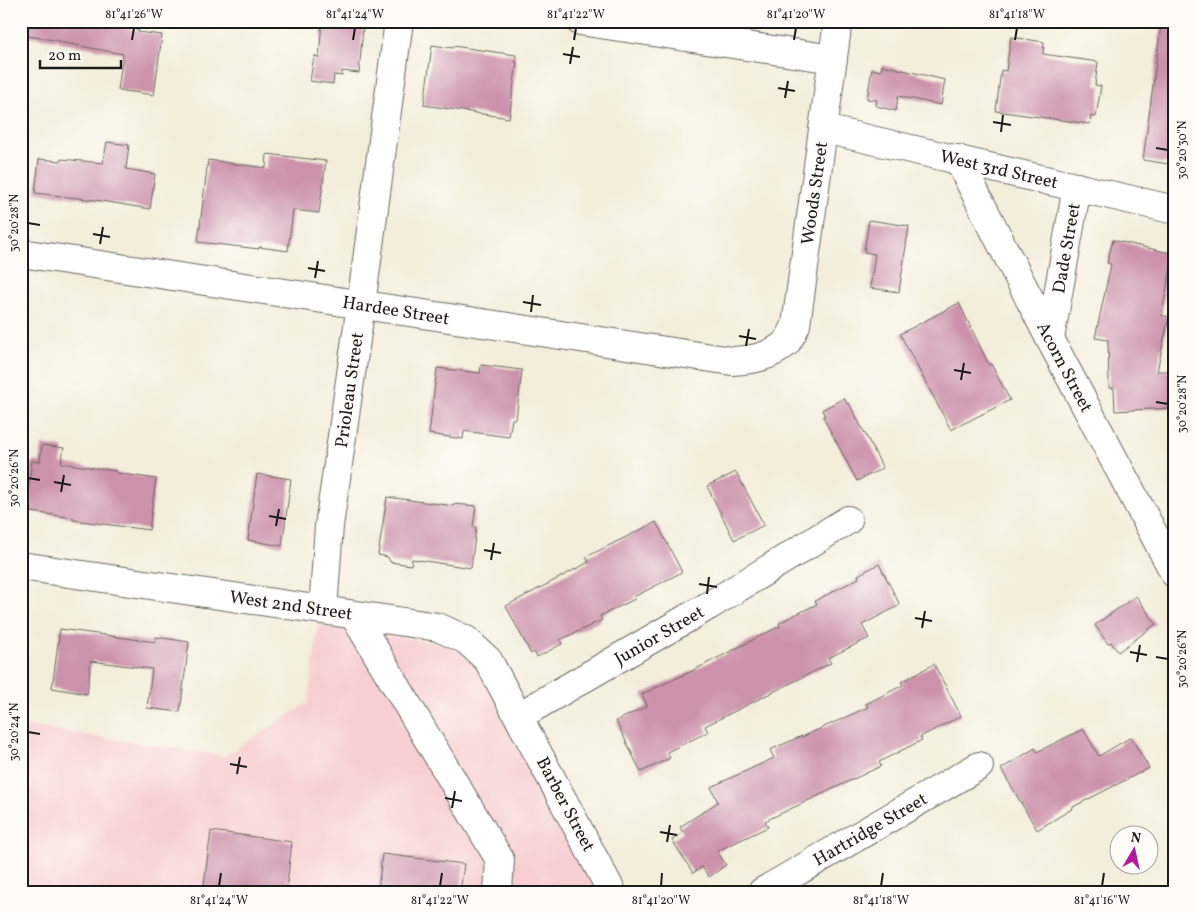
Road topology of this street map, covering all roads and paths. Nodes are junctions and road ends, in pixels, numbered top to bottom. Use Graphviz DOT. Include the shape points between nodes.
graph roads {
  1 [pos="398,21"];
  2 [pos="580,21"];
  3 [pos="838,21"];
  4 [pos="833,59"];
  5 [pos="824,129"];
  6 [pos="958,159"];
  7 [pos="1077,187"];
  8 [pos="1175,210"];
  9 [pos="21,252"];
  10 [pos="361,305"];
  11 [pos="1050,339"];
  12 [pos="770,354"];
  13 [pos="848,520"];
  14 [pos="21,566"];
  15 [pos="1175,574"];
  16 [pos="323,610"];
  17 [pos="354,615"];
  18 [pos="519,716"];
  19 [pos="978,766"];
  20 [pos="498,892"];
  21 [pos="612,892"];
  22 [pos="762,892"];
  1 -- 10 [label="street, Prioleau Street"];
  2 -- 4 [label="street"];
  3 -- 4 [label="street, Woods Street"];
  4 -- 5 [label="street, Woods Street"];
  5 -- 6 [label="street, West 3rd Street"];
  5 -- 12 [label="street, Woods Street" via="796,325 787,342"];
  6 -- 7 [label="street, West 3rd Street"];
  6 -- 11 [label="street, Acorn Street"];
  7 -- 8 [label="street, West 3rd Street"];
  7 -- 11 [label="street, Dade Street"];
  9 -- 10 [label="street, Hardee Street"];
  10 -- 12 [label="street, Hardee Street" via="732,361 752,360"];
  10 -- 16 [label="street, Prioleau Street" via="329,526"];
  11 -- 15 [label="street, Acorn Street"];
  13 -- 18 [label="street, Junior Street"];
  14 -- 16 [label="street, West 2nd Street"];
  16 -- 17 [label="street, West 2nd Street"];
  17 -- 18 [label="street, West 2nd Street" via="438,627 466,640 488,660"];
  17 -- 20 [label="street" via="500,860"];
  18 -- 21 [label="street, Barber Street"];
  19 -- 22 [label="street, Hartridge Street"];
}
